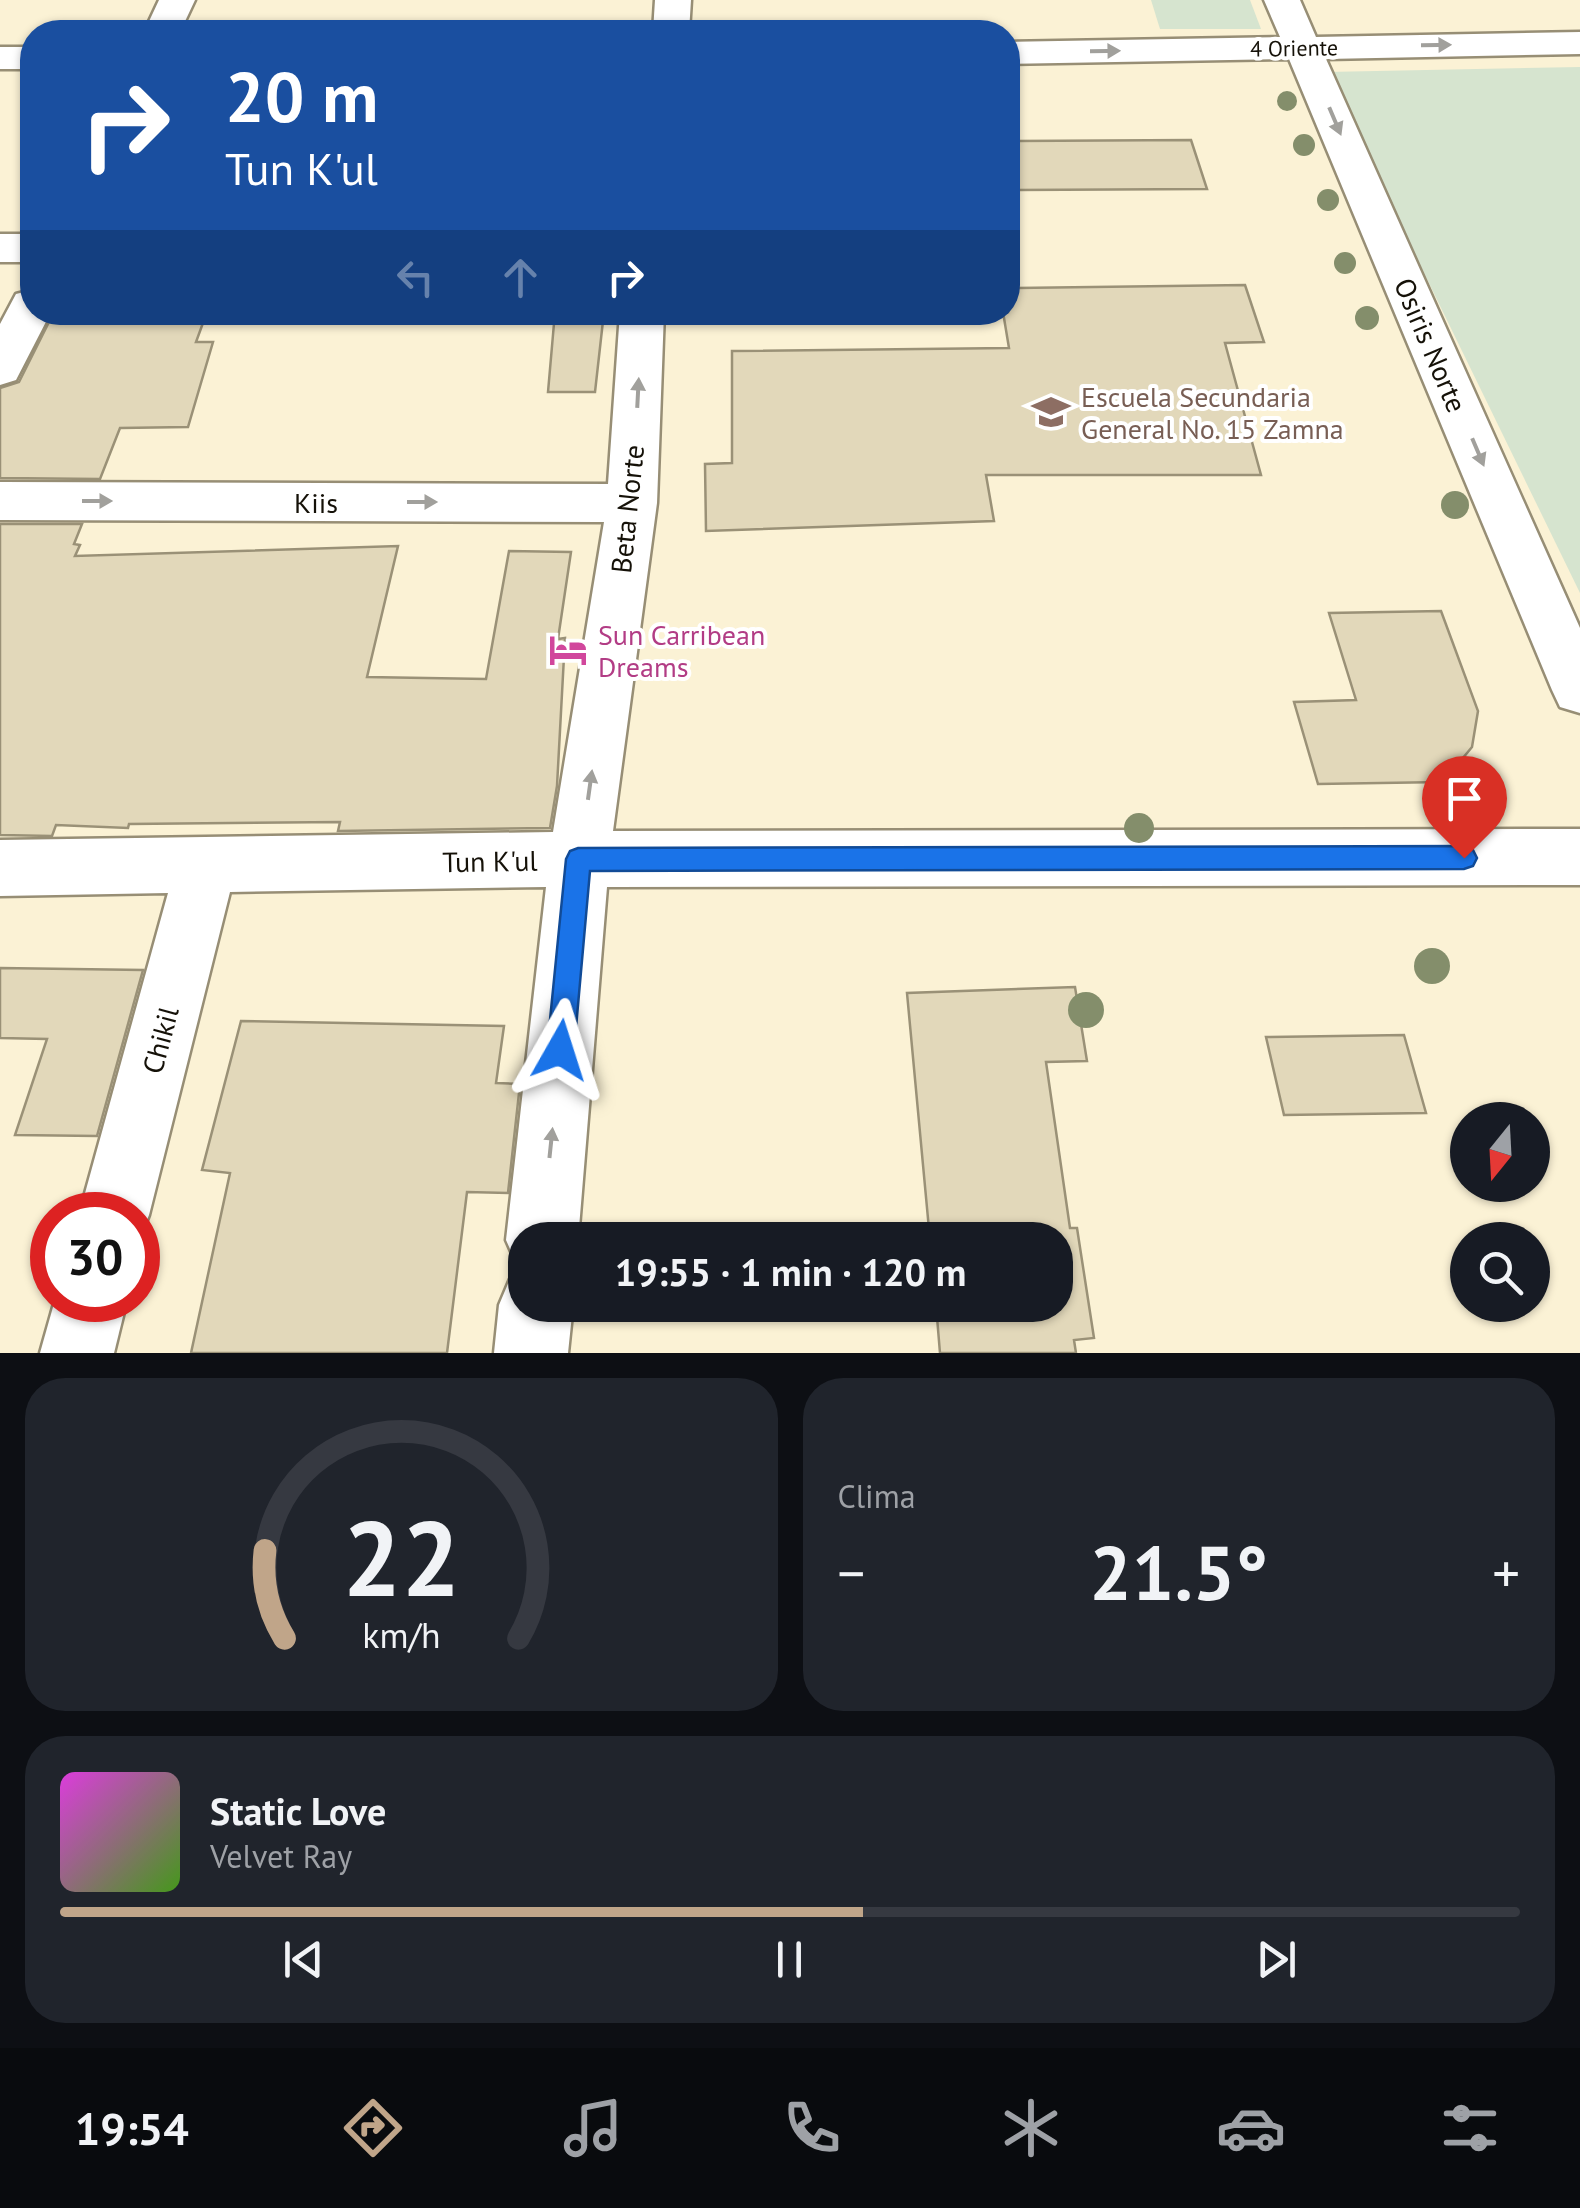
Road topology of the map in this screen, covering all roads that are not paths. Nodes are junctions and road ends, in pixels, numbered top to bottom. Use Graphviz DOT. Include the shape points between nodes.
graph roads {
  1 [pos="1282,0"];
  2 [pos="1580,43"];
  3 [pos="1304,47"];
  4 [pos="1020,53"];
  5 [pos="22,325"];
  6 [pos="641,325"];
  7 [pos="0,370"];
  8 [pos="0,500"];
  9 [pos="632,503"];
  10 [pos="1580,690"];
  11 [pos="1580,858"];
  12 [pos="578,859"];
  13 [pos="206,866"];
  14 [pos="0,868"];
  15 [pos="120,1192"];
  16 [pos="544,1222"];
  17 [pos="85,1322"];
  18 [pos="534,1322"];
  19 [pos="77,1353"];
  20 [pos="531,1353"];
  1 -- 3 [label="street, Osiris Norte"];
  3 -- 2 [label="street, 4 Oriente, one-way"];
  4 -- 3 [label="street, 4 Oriente, one-way"];
  3 -- 10 [label="street, Osiris Norte, one-way"];
  5 -- 7 [label="street"];
  9 -- 6 [label="street, Beta Norte, one-way"];
  8 -- 9 [label="street, Kiis, one-way"];
  12 -- 9 [label="street, Beta Norte, one-way"];
  11 -- 12 [label="street, Tun K'ul"];
  12 -- 13 [label="street, Tun K'ul"];
  16 -- 12 [label="street, Beta Norte, one-way"];
  13 -- 14 [label="street, Tun K'ul"];
  13 -- 15 [label="street, Chikil"];
  17 -- 19 [label="street"];
  18 -- 20 [label="street"];
}
